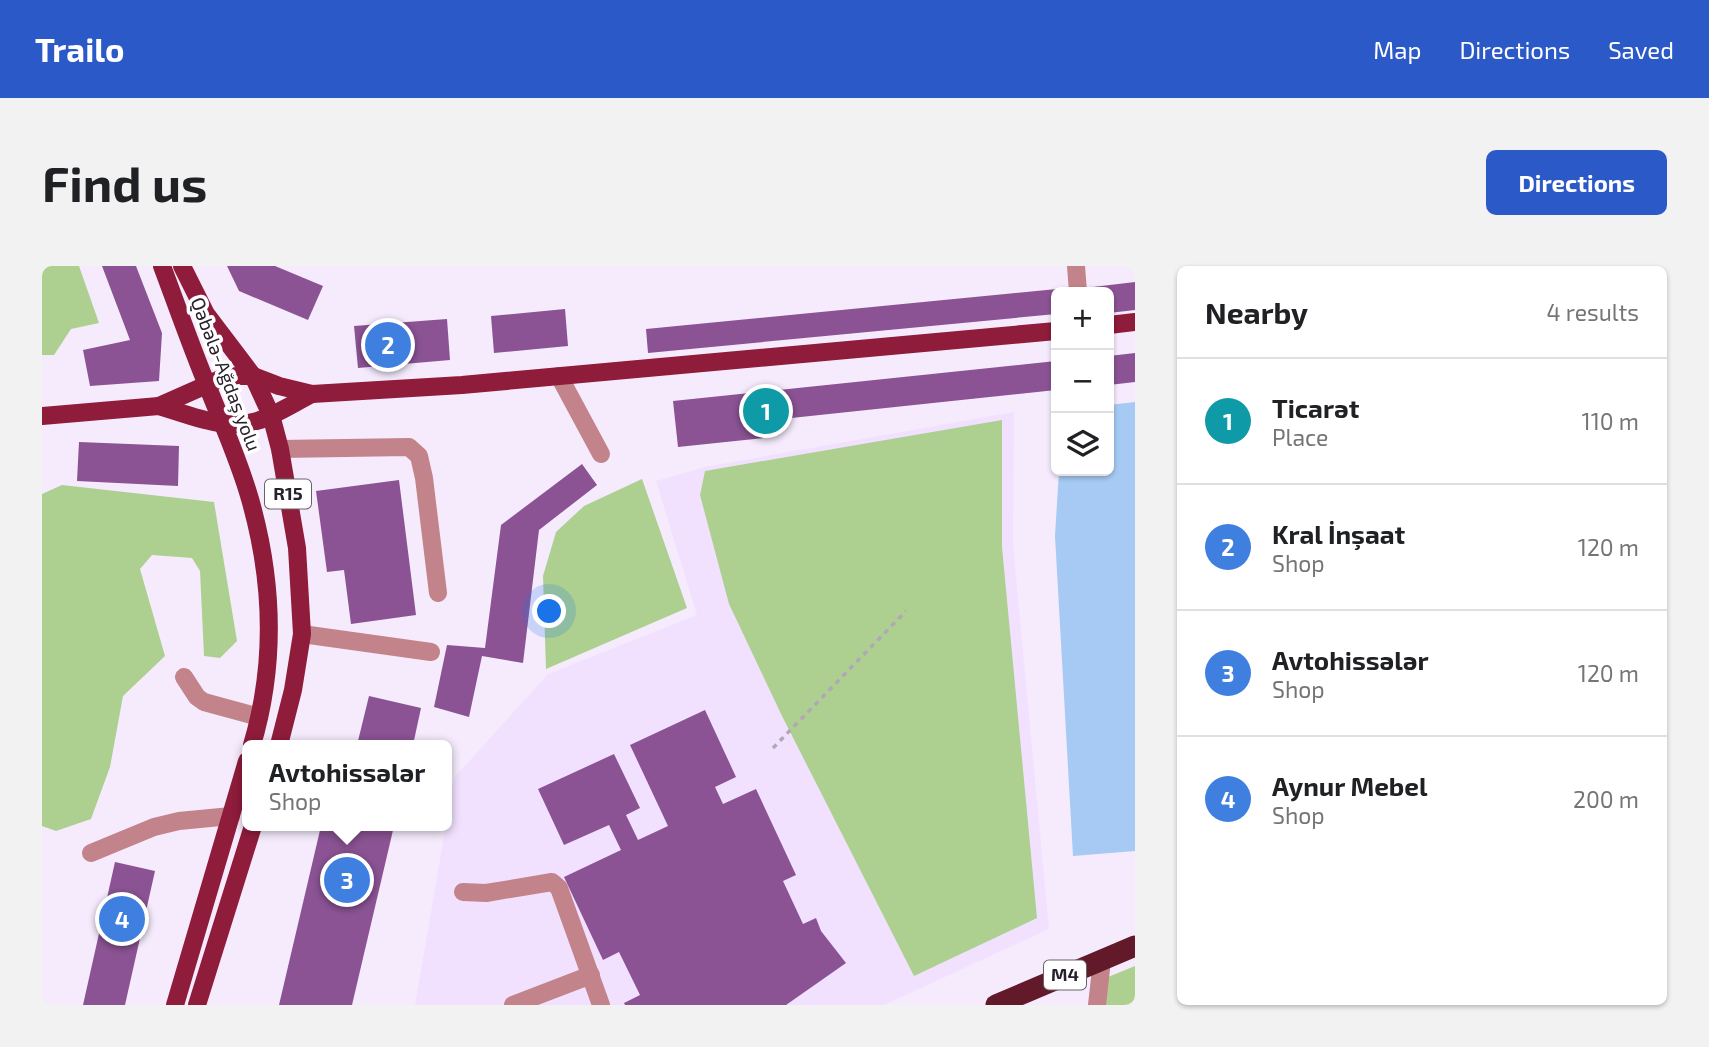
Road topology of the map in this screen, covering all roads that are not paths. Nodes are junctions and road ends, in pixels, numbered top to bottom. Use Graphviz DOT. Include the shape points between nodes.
graph roads {
  1 [pos="162,266"];
  2 [pos="182,266"];
  3 [pos="1076,266"];
  4 [pos="1078,287"];
  5 [pos="1135,322"];
  6 [pos="1114,324"];
  7 [pos="1051,331"];
  8 [pos="253,376"];
  9 [pos="559,376"];
  10 [pos="207,385"];
  11 [pos="312,394"];
  12 [pos="159,407"];
  13 [pos="271,415"];
  14 [pos="42,416"];
  15 [pos="223,425"];
  16 [pos="280,449"];
  17 [pos="601,454"];
  18 [pos="438,593"];
  19 [pos="302,634"];
  20 [pos="431,652"];
  21 [pos="184,677"];
  22 [pos="258,717"];
  23 [pos="253,740"];
  24 [pos="280,740"];
  25 [pos="242,778"];
  26 [pos="231,816"];
  27 [pos="251,831"];
  28 [pos="91,853"];
  29 [pos="463,892"];
  30 [pos="1135,946"];
  31 [pos="1101,960"];
  32 [pos="591,975"];
  33 [pos="532,1001"];
  34 [pos="175,1005"];
  35 [pos="197,1005"];
  36 [pos="513,1005"];
  37 [pos="601,1005"];
  38 [pos="996,1005"];
  39 [pos="1097,1005"];
  1 -- 10 [label="main road, Qəbələ-Ağdaş yolu / R15"];
  2 -- 8 [label="main road, R15" via="206,314"];
  3 -- 4 [label="lane"];
  5 -- 6 [label="main road"];
  7 -- 9 [label="main road"];
  8 -- 10 [label="main road"];
  8 -- 11 [label="main road"];
  8 -- 13 [label="main road, R15"];
  9 -- 11 [label="main road"];
  9 -- 17 [label="lane"];
  10 -- 12 [label="main road"];
  10 -- 15 [label="main road, Qəbələ-Ağdaş yolu / R15"];
  11 -- 13 [label="main road"];
  12 -- 14 [label="main road"];
  12 -- 15 [label="main road"];
  13 -- 15 [label="main road" via="241,425"];
  13 -- 16 [label="main road, R15"];
  15 -- 22 [label="main road, Qəbələ-Ağdaş yolu / R15" via="250,497 269,598 265,684"];
  16 -- 18 [label="lane" via="409,447 419,456"];
  16 -- 19 [label="main road, R15" via="297,548"];
  19 -- 20 [label="lane"];
  19 -- 24 [label="main road, R15"];
  21 -- 22 [label="lane" via="204,702"];
  22 -- 23 [label="main road, Qəbələ-Ağdaş yolu / R15"];
  25 -- 26 [label="main road"];
  26 -- 28 [label="lane" via="154,827"];
  26 -- 34 [label="main road"];
  27 -- 35 [label="main road"];
  29 -- 32 [label="lane" via="486,893 552,882 564,896"];
  30 -- 31 [label="highway, M4"];
  31 -- 38 [label="highway, M4"];
  31 -- 39 [label="lane"];
  32 -- 33 [label="lane"];
  32 -- 37 [label="lane"];
  33 -- 36 [label="lane"];
}
